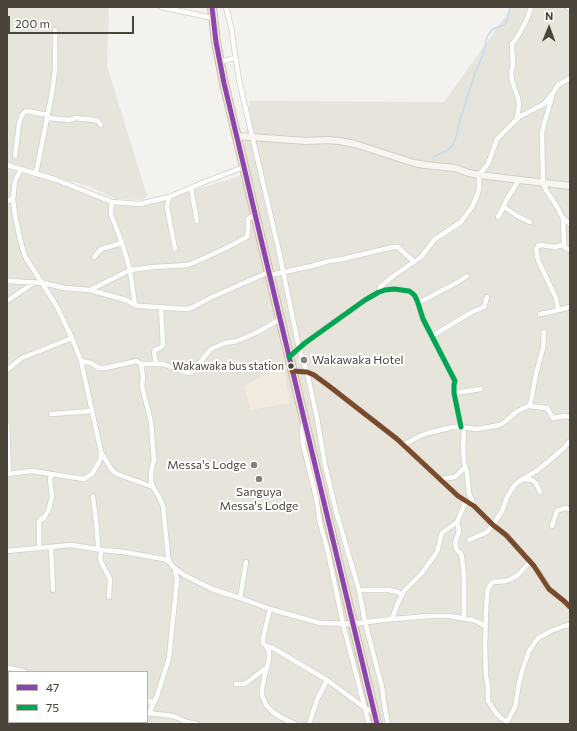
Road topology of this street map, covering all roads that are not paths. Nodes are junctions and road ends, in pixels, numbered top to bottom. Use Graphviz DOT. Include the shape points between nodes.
graph roads {
  1 [pos="161,7"];
  2 [pos="212,7"];
  3 [pos="226,7"];
  4 [pos="531,7"];
  5 [pos="213,18"];
  6 [pos="55,30"];
  7 [pos="235,58"];
  8 [pos="220,62"];
  9 [pos="570,78"];
  10 [pos="553,93"];
  11 [pos="48,116"];
  12 [pos="516,120"];
  13 [pos="101,125"];
  14 [pos="237,136"];
  15 [pos="253,137"];
  16 [pos="14,156"];
  17 [pos="7,165"];
  18 [pos="244,167"];
  19 [pos="21,169"];
  20 [pos="36,174"];
  21 [pos="480,175"];
  22 [pos="519,180"];
  23 [pos="543,183"];
  24 [pos="570,186"];
  25 [pos="191,188"];
  26 [pos="169,196"];
  27 [pos="13,199"];
  28 [pos="7,201"];
  29 [pos="112,202"];
  30 [pos="504,206"];
  31 [pos="255,214"];
  32 [pos="498,217"];
  33 [pos="563,218"];
  34 [pos="197,221"];
  35 [pos="530,222"];
  36 [pos="570,224"];
  37 [pos="122,243"];
  38 [pos="564,246"];
  39 [pos="175,249"];
  40 [pos="570,250"];
  41 [pos="94,257"];
  42 [pos="414,262"];
  43 [pos="130,270"];
  44 [pos="283,272"];
  45 [pos="269,274"];
  46 [pos="468,276"];
  47 [pos="7,281"];
  48 [pos="35,282"];
  49 [pos="43,283"];
  50 [pos="90,290"];
  51 [pos="379,292"];
  52 [pos="487,297"];
  53 [pos="7,301"];
  54 [pos="418,303"];
  55 [pos="135,305"];
  56 [pos="161,307"];
  57 [pos="570,307"];
  58 [pos="558,310"];
  59 [pos="540,314"];
  60 [pos="280,319"];
  61 [pos="544,332"];
  62 [pos="432,336"];
  63 [pos="72,338"];
  64 [pos="299,348"];
  65 [pos="289,357"];
  66 [pos="81,361"];
  67 [pos="141,364"];
  68 [pos="156,364"];
  69 [pos="7,370"];
  70 [pos="292,371"];
  71 [pos="307,372"];
  72 [pos="481,389"];
  73 [pos="454,393"];
  74 [pos="528,406"];
  75 [pos="92,411"];
  76 [pos="51,414"];
  77 [pos="303,415"];
  78 [pos="570,417"];
  79 [pos="7,425"];
  80 [pos="462,427"];
  81 [pos="570,442"];
  82 [pos="403,446"];
  83 [pos="101,452"];
  84 [pos="466,468"];
  85 [pos="8,474"];
  86 [pos="51,475"];
  87 [pos="440,479"];
  88 [pos="522,479"];
  89 [pos="153,488"];
  90 [pos="540,492"];
  91 [pos="92,497"];
  92 [pos="466,500"];
  93 [pos="474,506"];
  94 [pos="570,509"];
  95 [pos="457,522"];
  96 [pos="493,525"];
  97 [pos="552,526"];
  98 [pos="469,540"];
  99 [pos="51,547"];
  100 [pos="39,548"];
  101 [pos="100,549"];
  102 [pos="7,551"];
  103 [pos="246,562"];
  104 [pos="530,562"];
  105 [pos="170,563"];
  106 [pos="175,568"];
  107 [pos="53,590"];
  108 [pos="359,590"];
  109 [pos="402,595"];
  110 [pos="109,597"];
  111 [pos="240,598"];
  112 [pos="570,607"];
  113 [pos="270,609"];
  114 [pos="392,619"];
  115 [pos="464,619"];
  116 [pos="365,622"];
  117 [pos="343,624"];
  118 [pos="353,624"];
  119 [pos="570,625"];
  120 [pos="485,626"];
  121 [pos="266,646"];
  122 [pos="9,668"];
  123 [pos="266,668"];
  124 [pos="21,671"];
  125 [pos="326,680"];
  126 [pos="236,684"];
  127 [pos="148,701"];
  128 [pos="154,702"];
  129 [pos="365,708"];
  130 [pos="375,713"];
  131 [pos="148,714"];
  132 [pos="507,723"];
  133 [pos="197,724"];
  134 [pos="295,724"];
  135 [pos="309,724"];
  136 [pos="370,724"];
  137 [pos="377,724"];
  138 [pos="388,724"];
  1 -- 5 [label="street"];
  2 -- 5 [label="highway"];
  3 -- 7 [label="street"];
  4 -- 12 [label="street" via="512,44 511,74 519,104"];
  5 -- 8 [label="highway"];
  6 -- 11 [label="street" via="55,70"];
  7 -- 8 [label="street"];
  7 -- 15 [label="street"];
  8 -- 14 [label="highway"];
  9 -- 10 [label="street" via="558,85"];
  10 -- 12 [label="street" via="544,104"];
  10 -- 23 [label="street" via="542,131"];
  11 -- 13 [label="street" via="70,120 94,120"];
  11 -- 16 [label="street" via="26,111 22,115"];
  11 -- 20 [label="street"];
  12 -- 21 [label="street" via="496,139 488,164"];
  14 -- 15 [label="street"];
  14 -- 18 [label="highway"];
  15 -- 21 [label="street" via="328,140 355,144 425,166 455,168"];
  15 -- 44 [label="street"];
  17 -- 19 [label="street"];
  18 -- 25 [label="street"];
  18 -- 31 [label="highway"];
  19 -- 20 [label="street"];
  19 -- 27 [label="street" via="15,181"];
  20 -- 29 [label="street"];
  21 -- 22 [label="street"];
  21 -- 42 [label="street" via="479,189 472,207 461,222 435,239"];
  22 -- 23 [label="street"];
  22 -- 30 [label="street"];
  23 -- 24 [label="street"];
  23 -- 33 [label="street"];
  25 -- 26 [label="street"];
  25 -- 34 [label="street"];
  26 -- 29 [label="street" via="140,204"];
  26 -- 39 [label="street" via="167,207"];
  27 -- 28 [label="street"];
  27 -- 49 [label="street" via="23,250"];
  29 -- 37 [label="street" via="111,214"];
  30 -- 32 [label="street"];
  30 -- 35 [label="street"];
  31 -- 43 [label="street" via="248,219 247,237 210,256 188,265"];
  31 -- 45 [label="highway"];
  33 -- 36 [label="street"];
  33 -- 38 [label="street"];
  37 -- 41 [label="street" via="101,249"];
  37 -- 43 [label="street"];
  38 -- 40 [label="street"];
  38 -- 58 [label="street" via="541,245 536,249 538,260 556,298"];
  42 -- 44 [label="street" via="398,247 393,247"];
  42 -- 51 [label="street" via="392,277"];
  43 -- 50 [label="street"];
  43 -- 55 [label="street"];
  44 -- 45 [label="street"];
  44 -- 64 [label="street"];
  45 -- 56 [label="street" via="191,308"];
  45 -- 60 [label="highway"];
  46 -- 54 [label="street"];
  47 -- 48 [label="street"];
  48 -- 49 [label="street"];
  48 -- 53 [label="street"];
  49 -- 50 [label="street"];
  49 -- 63 [label="street"];
  50 -- 55 [label="street"];
  51 -- 54 [label="street" via="394,289 409,291"];
  51 -- 64 [label="street"];
  52 -- 62 [label="street" via="484,307"];
  54 -- 62 [label="street"];
  55 -- 56 [label="street"];
  56 -- 68 [label="street" via="163,345 154,352"];
  57 -- 58 [label="street"];
  58 -- 59 [label="street"];
  60 -- 65 [label="highway"];
  60 -- 68 [label="street" via="238,341 210,349 192,372"];
  61 -- 74 [label="street" via="543,348"];
  62 -- 73 [label="street" via="455,381"];
  63 -- 66 [label="street"];
  63 -- 69 [label="street" via="22,358"];
  64 -- 65 [label="street"];
  64 -- 71 [label="street"];
  65 -- 70 [label="highway"];
  66 -- 67 [label="street" via="99,368 137,361"];
  66 -- 75 [label="street"];
  67 -- 68 [label="street"];
  67 -- 89 [label="street" via="142,386 151,422"];
  70 -- 71 [label="street"];
  70 -- 77 [label="highway"];
  71 -- 82 [label="street" via="329,386"];
  71 -- 108 [label="street" via="325,465"];
  72 -- 73 [label="street"];
  73 -- 80 [label="street"];
  74 -- 78 [label="street" via="547,408 553,418"];
  74 -- 80 [label="street" via="500,424 476,429"];
  75 -- 76 [label="street"];
  75 -- 83 [label="street"];
  77 -- 117 [label="street" via="303,444"];
  77 -- 118 [label="highway"];
  79 -- 85 [label="street"];
  80 -- 82 [label="street" via="428,433"];
  80 -- 84 [label="street"];
  81 -- 88 [label="street" via="538,470"];
  82 -- 87 [label="street"];
  83 -- 86 [label="street" via="92,474 84,479"];
  83 -- 89 [label="street" via="117,474"];
  84 -- 87 [label="street" via="455,477"];
  84 -- 93 [label="street" via="469,493"];
  85 -- 86 [label="street" via="32,471"];
  86 -- 100 [label="street" via="52,496 49,509 39,522"];
  87 -- 92 [label="street"];
  88 -- 90 [label="street" via="532,480"];
  88 -- 96 [label="street" via="507,497"];
  89 -- 105 [label="street" via="163,506"];
  91 -- 101 [label="street"];
  92 -- 93 [label="street"];
  92 -- 95 [label="street"];
  93 -- 96 [label="street"];
  94 -- 97 [label="street" via="557,511"];
  95 -- 109 [label="street" via="442,533 437,552"];
  95 -- 115 [label="street" via="456,543 462,557 464,579"];
  96 -- 98 [label="street" via="487,532"];
  96 -- 104 [label="street" via="506,535"];
  99 -- 100 [label="street"];
  99 -- 101 [label="street" via="71,545"];
  99 -- 107 [label="street"];
  100 -- 102 [label="street"];
  101 -- 105 [label="street" via="158,558"];
  101 -- 110 [label="street" via="101,562 110,579"];
  103 -- 111 [label="street"];
  104 -- 112 [label="street" via="549,589"];
  104 -- 120 [label="street" via="514,577 506,581 493,582 489,586"];
  105 -- 106 [label="street"];
  106 -- 111 [label="street" via="206,586"];
  106 -- 128 [label="street" via="176,585 169,658"];
  108 -- 109 [label="street" via="388,590"];
  108 -- 116 [label="street"];
  109 -- 114 [label="street"];
  111 -- 113 [label="street"];
  113 -- 117 [label="street" via="320,623"];
  113 -- 121 [label="street" via="263,638"];
  114 -- 115 [label="street" via="429,616"];
  114 -- 116 [label="street"];
  115 -- 120 [label="street"];
  116 -- 118 [label="street"];
  116 -- 138 [label="street" via="382,687"];
  117 -- 118 [label="street"];
  117 -- 129 [label="street"];
  118 -- 130 [label="highway"];
  119 -- 132 [label="street" via="538,638 529,651 515,707"];
  120 -- 132 [label="street" via="488,700 496,713"];
  121 -- 123 [label="street" via="269,655"];
  121 -- 125 [label="street"];
  122 -- 124 [label="street"];
  123 -- 126 [label="street" via="246,683"];
  123 -- 134 [label="street" via="262,689 263,700 274,713"];
  125 -- 129 [label="street"];
  125 -- 135 [label="street"];
  127 -- 128 [label="street"];
  128 -- 131 [label="street"];
  129 -- 130 [label="street"];
  129 -- 136 [label="street"];
  130 -- 137 [label="highway"];
  131 -- 133 [label="street" via="173,716"];
}
